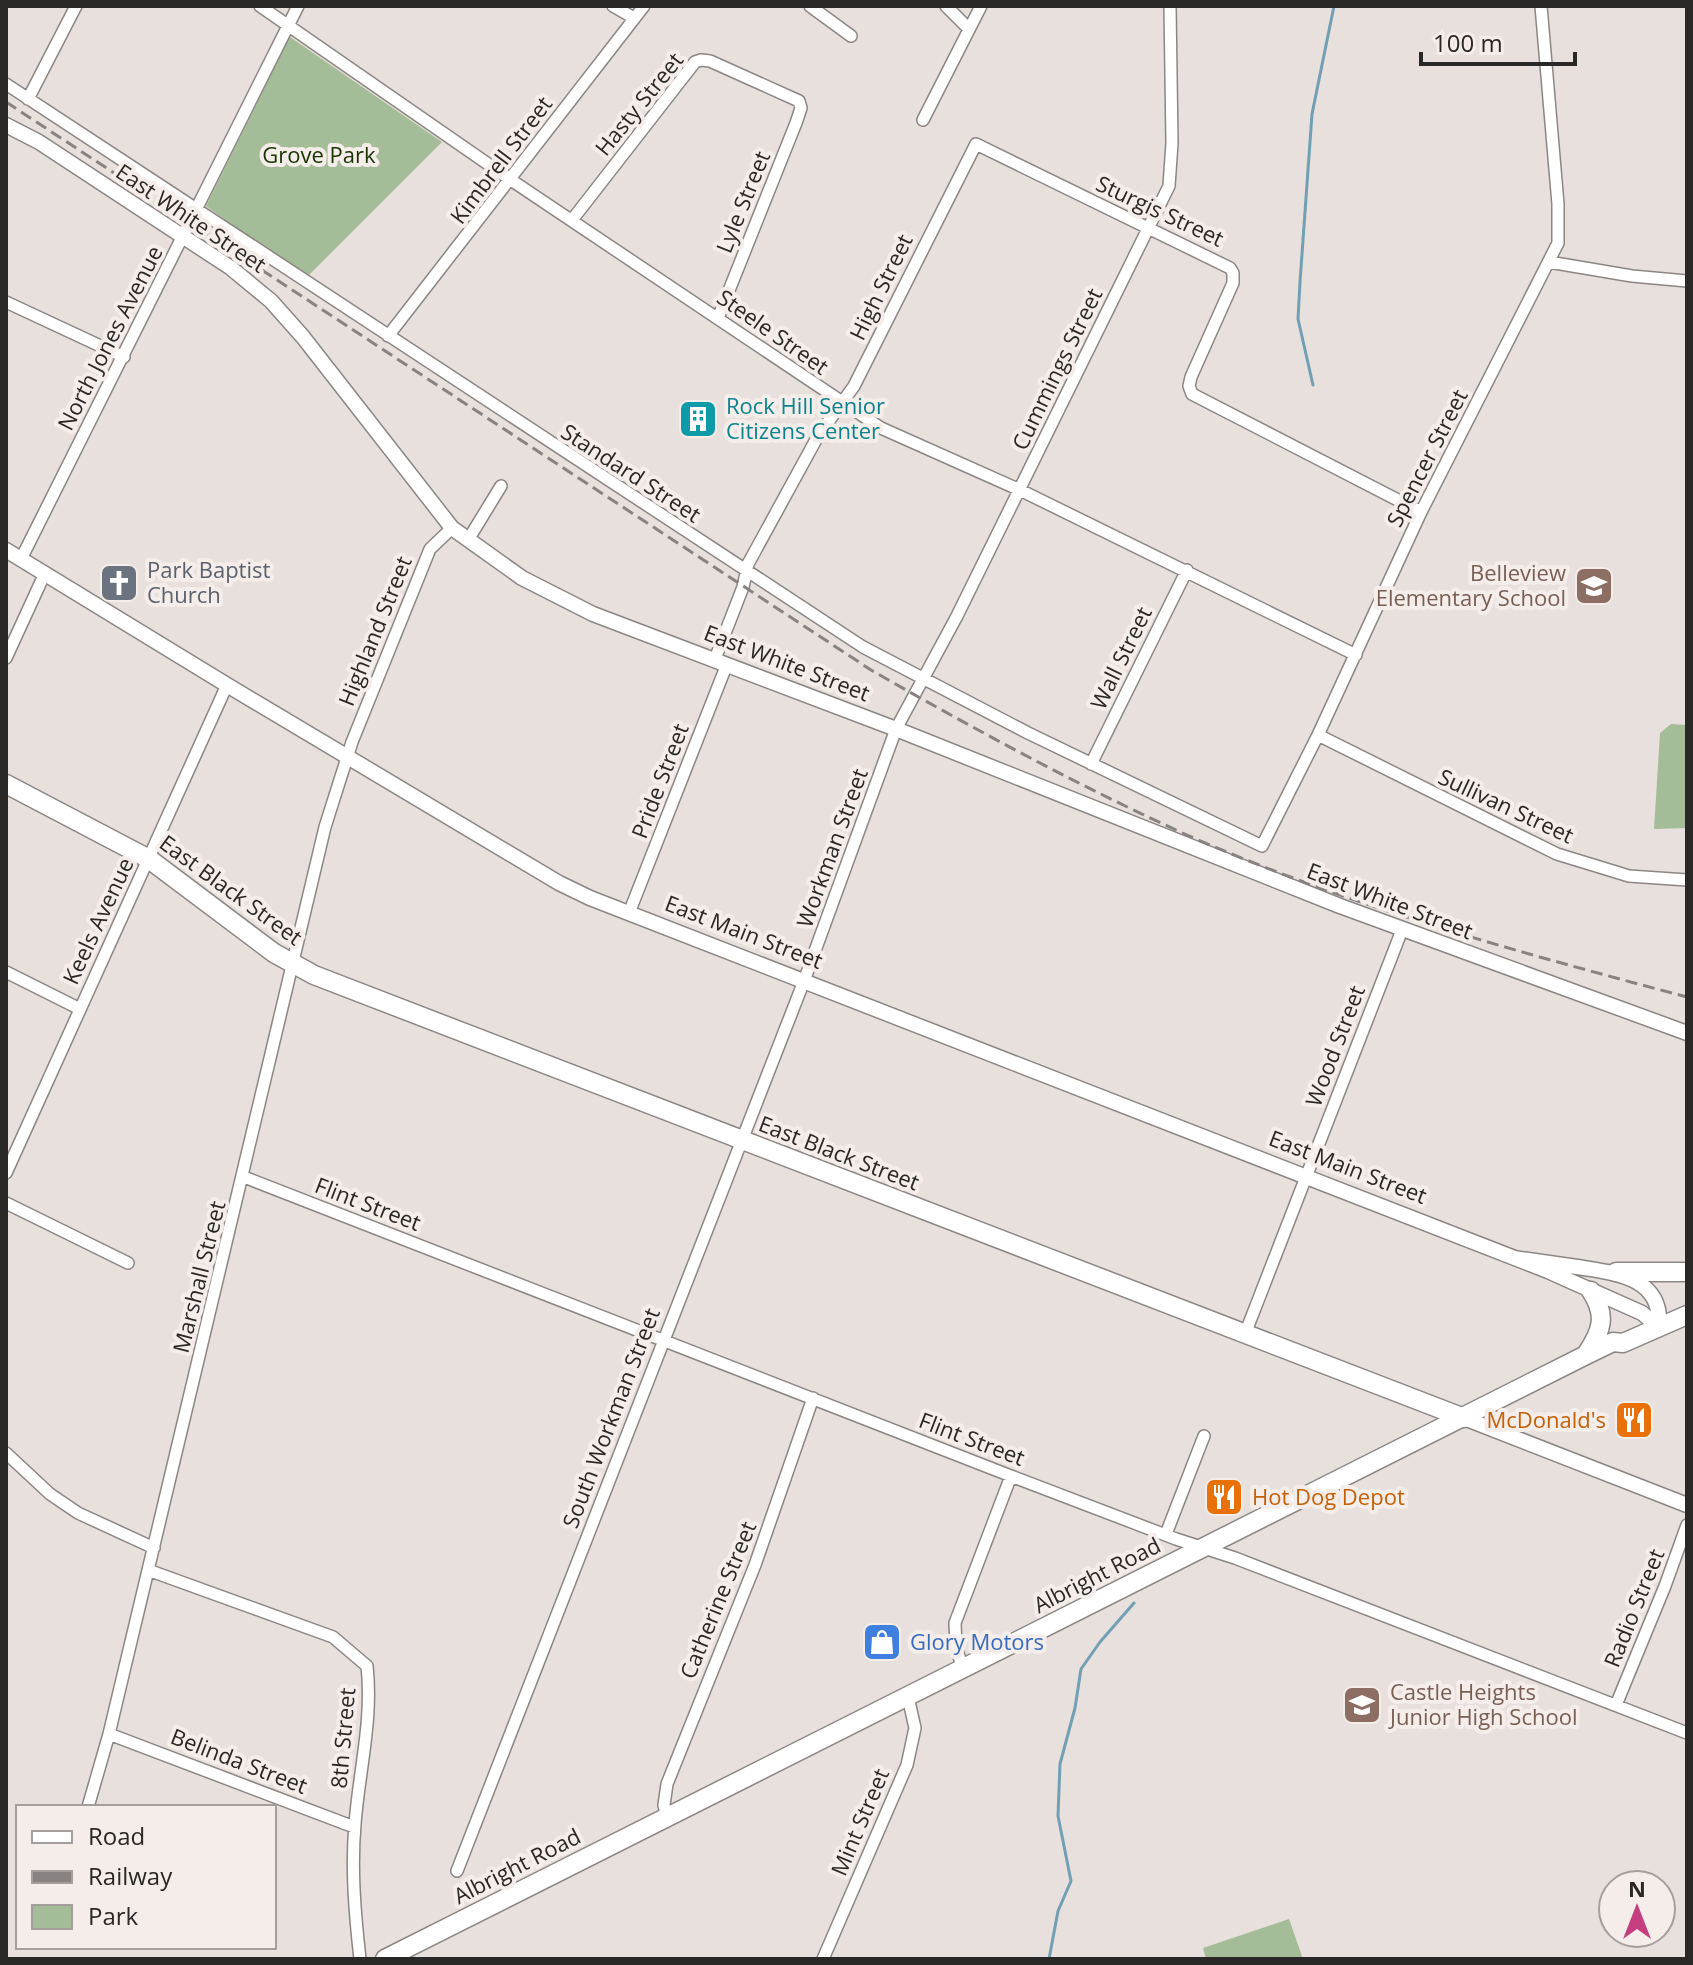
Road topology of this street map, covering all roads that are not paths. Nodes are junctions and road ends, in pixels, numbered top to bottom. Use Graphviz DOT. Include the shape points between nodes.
graph roads {
  1 [pos="76,6"];
  2 [pos="260,6"];
  3 [pos="298,6"];
  4 [pos="613,6"];
  5 [pos="644,6"];
  6 [pos="810,6"];
  7 [pos="946,6"];
  8 [pos="981,6"];
  9 [pos="1170,6"];
  10 [pos="1541,6"];
  11 [pos="634,18"];
  12 [pos="288,25"];
  13 [pos="969,29"];
  14 [pos="851,36"];
  15 [pos="6,84"];
  16 [pos="28,99"];
  17 [pos="799,101"];
  18 [pos="923,120"];
  19 [pos="6,125"];
  20 [pos="976,144"];
  21 [pos="511,180"];
  22 [pos="195,208"];
  23 [pos="572,220"];
  24 [pos="1146,228"];
  25 [pos="183,236"];
  26 [pos="1549,262"];
  27 [pos="1687,281"];
  28 [pos="6,302"];
  29 [pos="718,318"];
  30 [pos="388,336"];
  31 [pos="124,357"];
  32 [pos="842,404"];
  33 [pos="501,486"];
  34 [pos="1020,490"];
  35 [pos="1421,512"];
  36 [pos="452,528"];
  37 [pos="468,540"];
  38 [pos="6,550"];
  39 [pos="21,559"];
  40 [pos="1187,570"];
  41 [pos="746,572"];
  42 [pos="45,573"];
  43 [pos="1356,655"];
  44 [pos="6,658"];
  45 [pos="721,662"];
  46 [pos="924,680"];
  47 [pos="227,685"];
  48 [pos="896,729"];
  49 [pos="1318,735"];
  50 [pos="346,757"];
  51 [pos="1091,764"];
  52 [pos="6,784"];
  53 [pos="1262,846"];
  54 [pos="149,859"];
  55 [pos="1687,880"];
  56 [pos="629,913"];
  57 [pos="1402,930"];
  58 [pos="293,965"];
  59 [pos="6,972"];
  60 [pos="804,981"];
  61 [pos="80,1009"];
  62 [pos="1687,1033"];
  63 [pos="742,1141"];
  64 [pos="6,1173"];
  65 [pos="244,1177"];
  66 [pos="1306,1177"];
  67 [pos="6,1203"];
  68 [pos="1514,1258"];
  69 [pos="128,1263"];
  70 [pos="1616,1272"];
  71 [pos="1687,1272"];
  72 [pos="1591,1291"];
  73 [pos="1687,1303"];
  74 [pos="1687,1315"];
  75 [pos="1656,1320"];
  76 [pos="1245,1334"];
  77 [pos="663,1340"];
  78 [pos="1586,1355"];
  79 [pos="813,1398"];
  80 [pos="1464,1418"];
  81 [pos="1204,1436"];
  82 [pos="6,1453"];
  83 [pos="1011,1476"];
  84 [pos="1687,1505"];
  85 [pos="1687,1525"];
  86 [pos="1166,1534"];
  87 [pos="154,1548"];
  88 [pos="1205,1548"];
  89 [pos="148,1570"];
  90 [pos="963,1669"];
  91 [pos="908,1697"];
  92 [pos="1616,1705"];
  93 [pos="1687,1733"];
  94 [pos="109,1734"];
  95 [pos="89,1805"];
  96 [pos="667,1818"];
  97 [pos="354,1827"];
  98 [pos="457,1871"];
  99 [pos="360,1959"];
  100 [pos="385,1959"];
  101 [pos="823,1959"];
  1 -- 16 [label="street"];
  2 -- 12 [label="street, Steele Street"];
  3 -- 12 [label="street, North Jones Avenue"];
  4 -- 11 [label="street"];
  5 -- 11 [label="street, Kimbrell Street"];
  6 -- 14 [label="street"];
  7 -- 13 [label="street"];
  8 -- 13 [label="street"];
  9 -- 24 [label="street, Cummings Street" via="1169,186"];
  10 -- 26 [label="street, Spencer Street" via="1558,204 1558,243"];
  11 -- 21 [label="street, Kimbrell Street"];
  12 -- 21 [label="street, Steele Street"];
  12 -- 22 [label="street, North Jones Avenue"];
  13 -- 18 [label="street"];
  15 -- 16 [label="street, Standard Street"];
  16 -- 22 [label="street, Standard Street"];
  17 -- 23 [label="street, Hasty Street" via="710,61 695,62"];
  17 -- 29 [label="street, Lyle Street" via="796,123"];
  19 -- 25 [label="street, East White Street"];
  20 -- 24 [label="street, Sturgis Street"];
  20 -- 32 [label="street, High Street"];
  21 -- 23 [label="street, Steele Street"];
  21 -- 30 [label="street, Kimbrell Street"];
  22 -- 25 [label="street, North Jones Avenue"];
  22 -- 30 [label="street, Standard Street"];
  23 -- 29 [label="street, Steele Street"];
  24 -- 34 [label="street, Cummings Street"];
  24 -- 35 [label="street, Sturgis Street" via="1233,273 1191,377 1192,394"];
  25 -- 31 [label="street, North Jones Avenue"];
  25 -- 36 [label="street, East White Street" via="271,301"];
  26 -- 27 [label="street"];
  26 -- 35 [label="street, Spencer Street"];
  28 -- 31 [label="street"];
  29 -- 32 [label="street, Steele Street"];
  30 -- 41 [label="street, Standard Street"];
  31 -- 39 [label="street, North Jones Avenue"];
  32 -- 34 [label="street, Steele Street" via="881,428"];
  32 -- 41 [label="street, High Street" via="818,436"];
  33 -- 37 [label="street"];
  34 -- 40 [label="street, Steele Street"];
  34 -- 46 [label="street, Cummings Street"];
  35 -- 43 [label="street, Spencer Street"];
  36 -- 37 [label="street, East White Street"];
  36 -- 50 [label="street, Highland Street" via="430,549"];
  37 -- 45 [label="street, East White Street" via="556,597"];
  38 -- 39 [label="street, East Main Street"];
  39 -- 42 [label="street, East Main Street"];
  40 -- 43 [label="street, Steele Street"];
  40 -- 51 [label="street, Wall Street"];
  41 -- 45 [label="street, High Street"];
  41 -- 46 [label="street, Standard Street"];
  42 -- 44 [label="street"];
  42 -- 47 [label="street, East Main Street"];
  43 -- 49 [label="street, Spencer Street"];
  45 -- 48 [label="street, East White Street"];
  45 -- 56 [label="street, Pride Street"];
  46 -- 48 [label="street, Cummings Street"];
  46 -- 51 [label="street, Standard Street"];
  47 -- 50 [label="street, East Main Street"];
  47 -- 54 [label="street, Keels Avenue"];
  48 -- 57 [label="street, East White Street"];
  48 -- 60 [label="street, Workman Street"];
  49 -- 53 [label="street, Spencer Street"];
  49 -- 55 [label="street, Sullivan Street" via="1557,854 1629,876"];
  50 -- 56 [label="street, East Main Street" via="559,883"];
  50 -- 58 [label="street, Marshall Street"];
  51 -- 53 [label="street, Standard Street"];
  52 -- 54 [label="main road, East Black Street"];
  54 -- 58 [label="main road, East Black Street"];
  54 -- 61 [label="street, Keels Avenue"];
  56 -- 60 [label="street, East Main Street"];
  57 -- 62 [label="street, East White Street"];
  57 -- 66 [label="street, Wood Street"];
  58 -- 63 [label="main road, East Black Street"];
  58 -- 65 [label="street, Marshall Street"];
  59 -- 61 [label="street"];
  60 -- 63 [label="street, South Workman Street"];
  60 -- 66 [label="street, East Main Street"];
  61 -- 64 [label="street, Keels Avenue"];
  63 -- 76 [label="main road, East Black Street"];
  63 -- 77 [label="street, South Workman Street"];
  65 -- 77 [label="street, Flint Street"];
  65 -- 87 [label="street, Marshall Street"];
  66 -- 68 [label="street, East Main Street"];
  66 -- 76 [label="street, Wood Street"];
  67 -- 69 [label="street"];
  68 -- 70 [label="street, East Main Street"];
  68 -- 72 [label="street, East Main Street"];
  70 -- 71 [label="main road"];
  70 -- 75 [label="street, East Main Street" via="1645,1287 1653,1297"];
  72 -- 75 [label="street, East Main Street"];
  72 -- 78 [label="main road" via="1602,1320"];
  73 -- 75 [label="main road"];
  74 -- 75 [label="main road"];
  75 -- 78 [label="main road, Albright Road" via="1623,1343 1613,1342"];
  76 -- 80 [label="main road, East Black Street"];
  77 -- 79 [label="street, Flint Street"];
  77 -- 98 [label="street, South Workman Street"];
  78 -- 80 [label="main road, Albright Road"];
  79 -- 83 [label="street, Flint Street"];
  79 -- 96 [label="street, Catherine Street" via="755,1565 667,1784"];
  80 -- 84 [label="street, East Black Street"];
  80 -- 88 [label="main road, Albright Road"];
  81 -- 86 [label="street"];
  82 -- 87 [label="street" via="78,1513"];
  83 -- 86 [label="street, Flint Street"];
  83 -- 90 [label="street" via="955,1623"];
  85 -- 92 [label="street, Radio Street"];
  86 -- 88 [label="street, Flint Street"];
  87 -- 89 [label="street, Marshall Street"];
  88 -- 90 [label="main road, Albright Road"];
  88 -- 92 [label="street, Flint Street"];
  89 -- 94 [label="street, Marshall Street"];
  89 -- 97 [label="street, 8th Street" via="333,1637 367,1666 371,1699"];
  90 -- 91 [label="main road, Albright Road"];
  91 -- 96 [label="main road, Albright Road"];
  91 -- 101 [label="street, Mint Street" via="915,1728 907,1765"];
  92 -- 93 [label="street, Flint Street"];
  94 -- 95 [label="street, Marshall Street"];
  94 -- 97 [label="street, Belinda Street"];
  96 -- 100 [label="main road, Albright Road"];
  97 -- 99 [label="street, 8th Street"];
}
